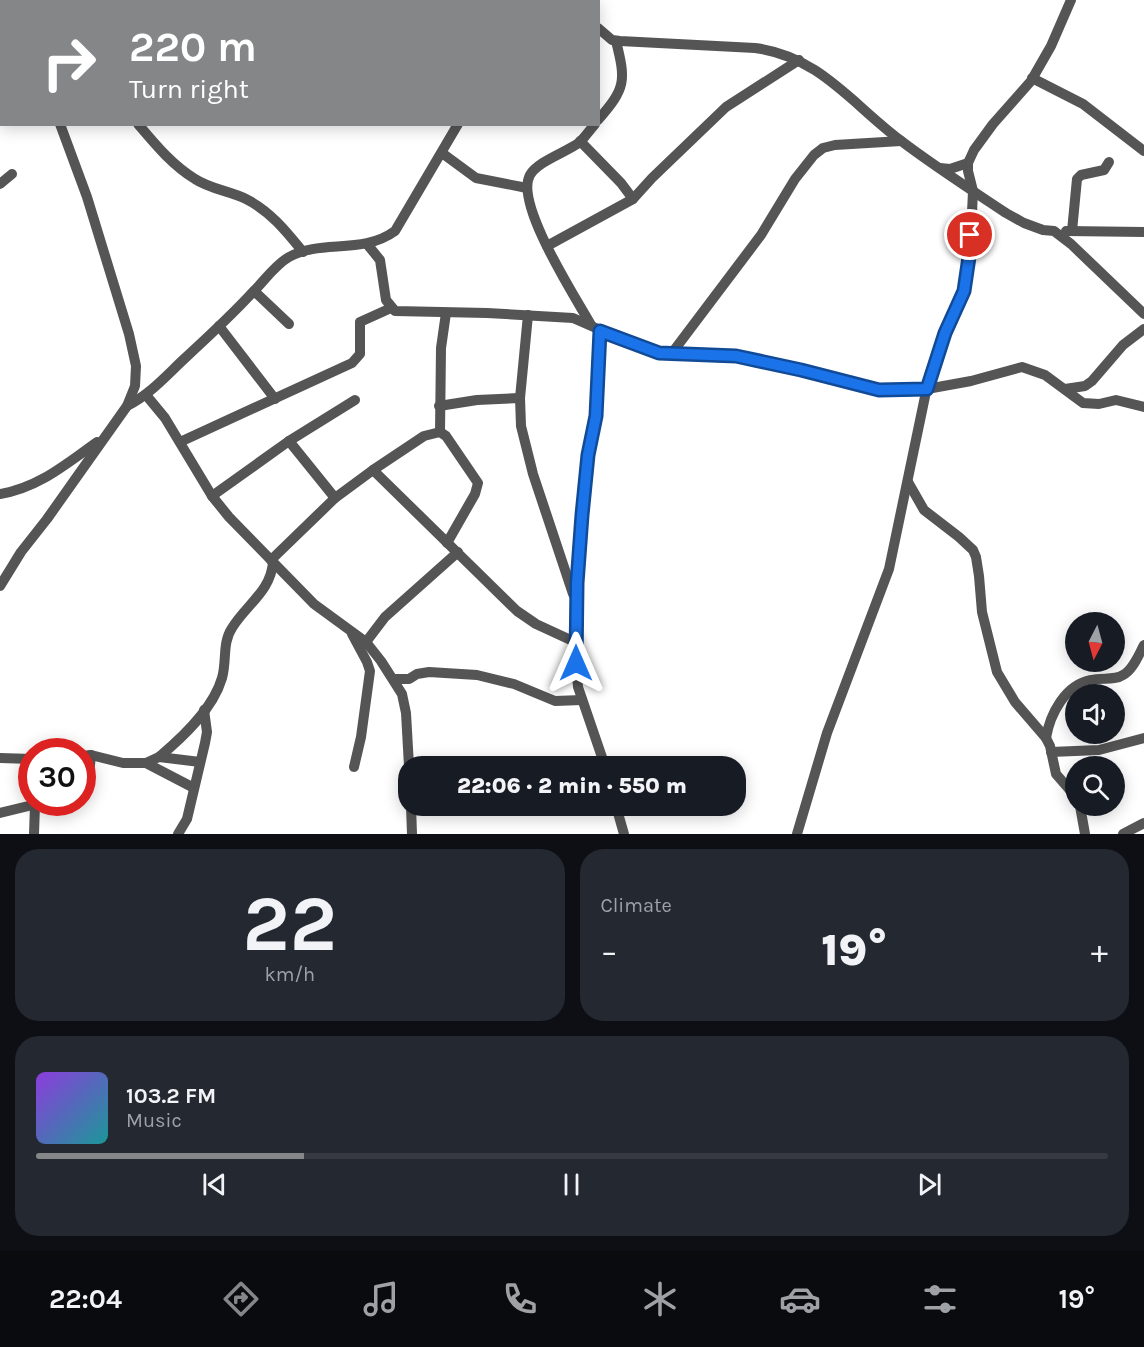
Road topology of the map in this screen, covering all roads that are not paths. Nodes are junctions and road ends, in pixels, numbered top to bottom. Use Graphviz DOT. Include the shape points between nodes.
graph roads {
  1 [pos="1071,0"];
  2 [pos="600,30"];
  3 [pos="616,41"];
  4 [pos="799,60"];
  5 [pos="1032,78"];
  6 [pos="600,118"];
  7 [pos="61,126"];
  8 [pos="140,126"];
  9 [pos="457,126"];
  10 [pos="593,126"];
  11 [pos="580,141"];
  12 [pos="901,141"];
  13 [pos="1144,151"];
  14 [pos="441,153"];
  15 [pos="1109,162"];
  16 [pos="968,163"];
  17 [pos="940,168"];
  18 [pos="12,174"];
  19 [pos="0,184"];
  20 [pos="527,188"];
  21 [pos="973,190"];
  22 [pos="633,199"];
  23 [pos="1054,231"];
  24 [pos="1072,231"];
  25 [pos="1143,233"];
  26 [pos="368,244"];
  27 [pos="547,246"];
  28 [pos="303,252"];
  29 [pos="254,291"];
  30 [pos="391,308"];
  31 [pos="446,313"];
  32 [pos="1144,314"];
  33 [pos="528,315"];
  34 [pos="289,324"];
  35 [pos="219,327"];
  36 [pos="596,328"];
  37 [pos="1144,329"];
  38 [pos="672,353"];
  39 [pos="927,389"];
  40 [pos="1065,389"];
  41 [pos="146,395"];
  42 [pos="520,398"];
  43 [pos="274,399"];
  44 [pos="355,400"];
  45 [pos="440,405"];
  46 [pos="126,406"];
  47 [pos="1144,407"];
  48 [pos="440,432"];
  49 [pos="104,437"];
  50 [pos="289,441"];
  51 [pos="180,442"];
  52 [pos="373,470"];
  53 [pos="908,482"];
  54 [pos="0,494"];
  55 [pos="212,496"];
  56 [pos="335,498"];
  57 [pos="447,543"];
  58 [pos="458,552"];
  59 [pos="272,561"];
  60 [pos="0,586"];
  61 [pos="577,604"];
  62 [pos="349,628"];
  63 [pos="366,642"];
  64 [pos="575,642"];
  65 [pos="1144,645"];
  66 [pos="394,679"];
  67 [pos="582,700"];
  68 [pos="204,710"];
  69 [pos="1046,738"];
  70 [pos="1144,738"];
  71 [pos="1051,752"];
  72 [pos="408,756"];
  73 [pos="602,756"];
  74 [pos="96,757"];
  75 [pos="159,757"];
  76 [pos="0,758"];
  77 [pos="18,759"];
  78 [pos="200,762"];
  79 [pos="146,763"];
  80 [pos="354,768"];
  81 [pos="1065,784"];
  82 [pos="194,788"];
  83 [pos="18,809"];
  84 [pos="0,813"];
  85 [pos="38,816"];
  86 [pos="411,816"];
  87 [pos="619,816"];
  88 [pos="1082,816"];
  89 [pos="1144,823"];
  90 [pos="34,834"];
  91 [pos="178,834"];
  92 [pos="412,834"];
  93 [pos="624,834"];
  94 [pos="797,834"];
  95 [pos="1086,834"];
  96 [pos="1123,834"];
  1 -- 5 [label="street"];
  2 -- 3 [label="street"];
  3 -- 4 [label="street" via="755,48"];
  3 -- 6 [label="street" via="624,80 612,105"];
  4 -- 12 [label="street" via="816,69"];
  4 -- 22 [label="street" via="726,107"];
  5 -- 13 [label="street" via="1083,104"];
  5 -- 16 [label="street" via="993,124"];
  7 -- 46 [label="street" via="129,334 136,366 135,386"];
  8 -- 28 [label="street" via="195,179 246,199 266,212"];
  9 -- 14 [label="street"];
  10 -- 11 [label="street"];
  11 -- 20 [label="street" via="539,167 530,175"];
  11 -- 22 [label="street"];
  12 -- 17 [label="street"];
  12 -- 38 [label="street" via="835,145 814,155 761,235"];
  14 -- 20 [label="street" via="476,178"];
  14 -- 26 [label="street" via="395,231"];
  15 -- 24 [label="street" via="1104,170 1081,174 1077,179"];
  16 -- 17 [label="street"];
  16 -- 21 [label="street"];
  17 -- 21 [label="street"];
  18 -- 19 [label="street"];
  20 -- 27 [label="street" via="531,209"];
  21 -- 23 [label="street" via="1024,223"];
  21 -- 39 [label="street" via="964,291"];
  22 -- 27 [label="street"];
  23 -- 24 [label="street"];
  23 -- 32 [label="street"];
  24 -- 25 [label="street"];
  26 -- 28 [label="street"];
  26 -- 30 [label="street" via="380,260 386,300"];
  27 -- 36 [label="street"];
  28 -- 29 [label="street" via="278,265"];
  29 -- 34 [label="street"];
  29 -- 35 [label="street"];
  30 -- 31 [label="street"];
  30 -- 43 [label="street" via="360,322 358,359"];
  31 -- 33 [label="street"];
  31 -- 45 [label="street"];
  33 -- 36 [label="street" via="573,318"];
  33 -- 42 [label="street"];
  35 -- 41 [label="street"];
  35 -- 43 [label="street"];
  36 -- 38 [label="street" via="659,353"];
  36 -- 61 [label="street" via="596,416 588,455"];
  37 -- 40 [label="street" via="1092,381"];
  38 -- 39 [label="street" via="736,356 879,390"];
  39 -- 40 [label="street" via="1022,367 1045,375"];
  39 -- 53 [label="street"];
  40 -- 47 [label="street" via="1083,403 1116,400"];
  41 -- 46 [label="street"];
  41 -- 51 [label="street"];
  42 -- 45 [label="street"];
  42 -- 61 [label="street" via="521,426 533,474"];
  43 -- 51 [label="street"];
  44 -- 50 [label="street"];
  45 -- 48 [label="street"];
  46 -- 49 [label="street"];
  48 -- 52 [label="street" via="424,436"];
  48 -- 57 [label="street" via="478,483 476,494"];
  49 -- 54 [label="street" via="44,480"];
  49 -- 60 [label="street"];
  50 -- 55 [label="street"];
  50 -- 56 [label="street"];
  51 -- 55 [label="street"];
  52 -- 56 [label="street"];
  52 -- 57 [label="street"];
  53 -- 69 [label="street" via="924,510 959,537 976,557 984,621 997,672 1015,702"];
  53 -- 94 [label="street" via="889,569 827,733"];
  55 -- 59 [label="street"];
  56 -- 59 [label="street"];
  57 -- 58 [label="street"];
  58 -- 63 [label="street" via="385,617"];
  58 -- 64 [label="street" via="517,611"];
  59 -- 62 [label="street" via="314,604"];
  59 -- 68 [label="street" via="268,582 227,636 222,678"];
  61 -- 64 [label="street"];
  62 -- 63 [label="street"];
  62 -- 80 [label="street" via="370,671"];
  63 -- 66 [label="street"];
  64 -- 67 [label="street"];
  65 -- 69 [label="street" via="1122,676 1092,679 1067,693 1048,723"];
  66 -- 67 [label="street" via="429,672 477,675 514,684 555,701"];
  66 -- 72 [label="street" via="406,713"];
  67 -- 73 [label="street"];
  68 -- 75 [label="street"];
  68 -- 78 [label="street" via="207,732"];
  69 -- 71 [label="street"];
  70 -- 71 [label="street" via="1099,750"];
  71 -- 81 [label="street" via="1056,774"];
  74 -- 79 [label="street"];
  75 -- 78 [label="street"];
  75 -- 79 [label="street"];
  76 -- 77 [label="street"];
  78 -- 82 [label="street"];
  79 -- 82 [label="street"];
  82 -- 91 [label="street" via="187,819"];
  83 -- 84 [label="street"];
  85 -- 90 [label="street"];
  86 -- 92 [label="street"];
  87 -- 93 [label="street"];
  88 -- 95 [label="street"];
  89 -- 96 [label="street"];
}
